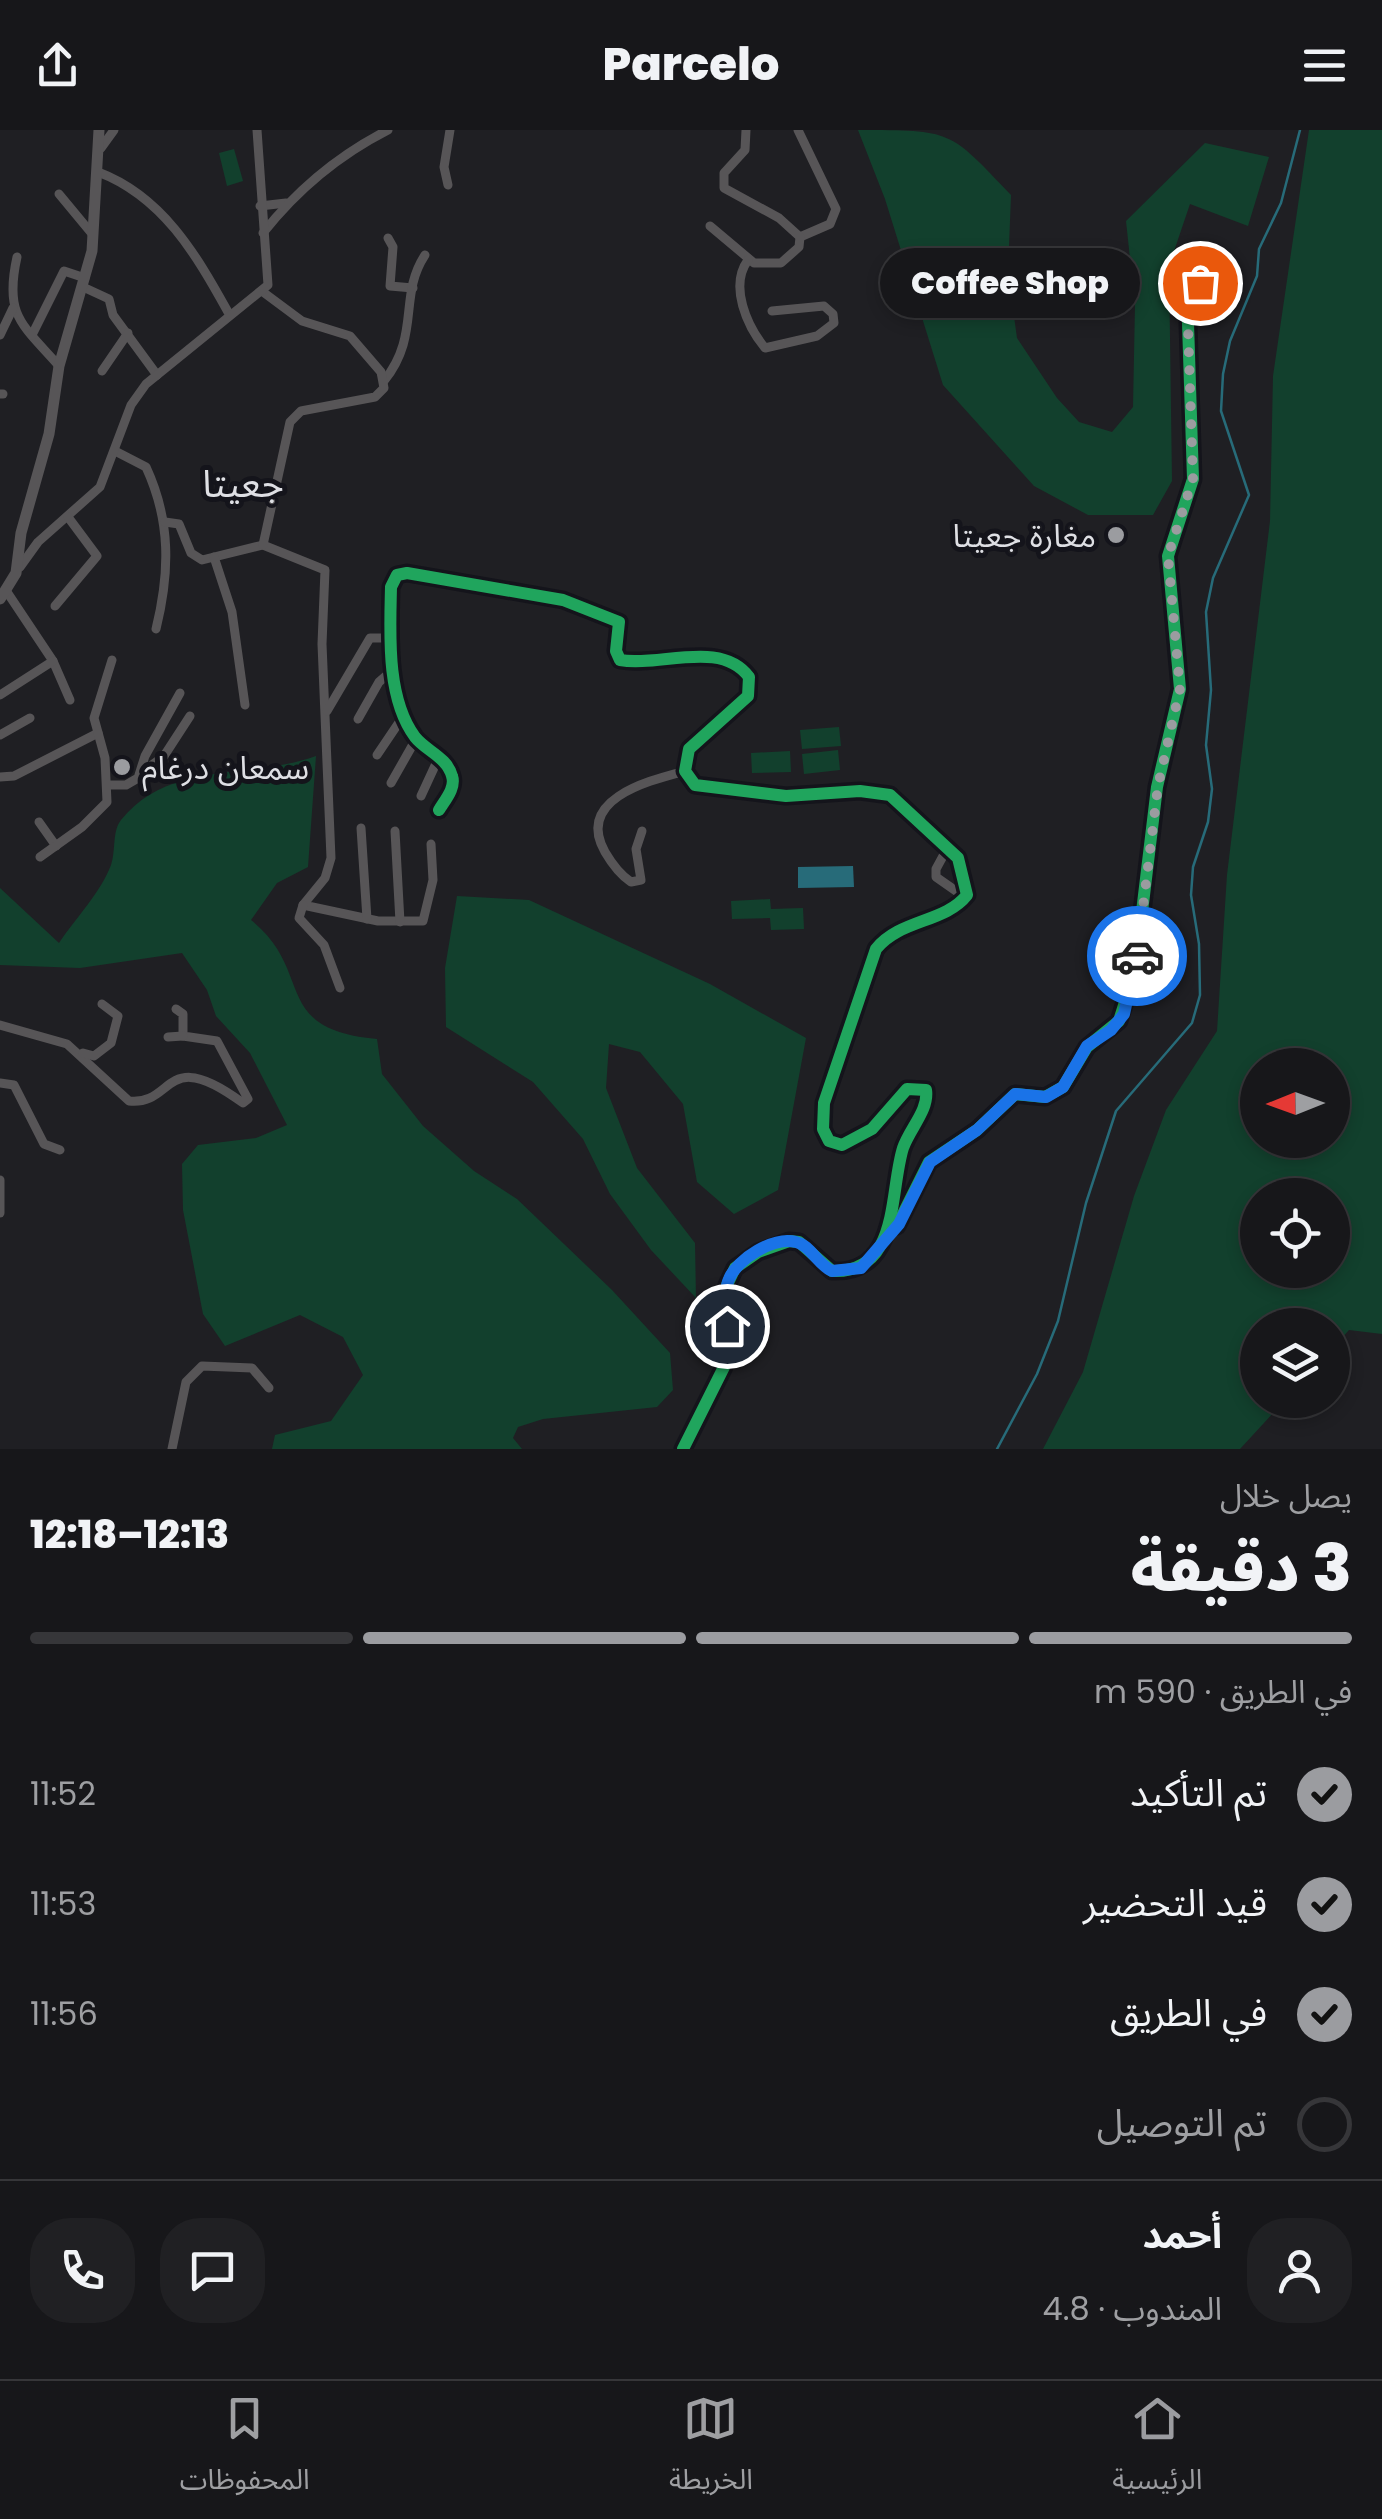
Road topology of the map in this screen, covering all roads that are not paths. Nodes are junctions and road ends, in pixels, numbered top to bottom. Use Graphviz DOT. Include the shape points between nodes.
graph roads {
  1 [pos="100,130"];
  2 [pos="114,130"];
  3 [pos="257,130"];
  4 [pos="388,130"];
  5 [pos="450,130"];
  6 [pos="746,130"];
  7 [pos="798,130"];
  8 [pos="101,148"];
  9 [pos="98,172"];
  10 [pos="448,184"];
  11 [pos="59,194"];
  12 [pos="286,204"];
  13 [pos="260,206"];
  14 [pos="710,226"];
  15 [pos="263,233"];
  16 [pos="93,235"];
  17 [pos="800,237"];
  18 [pos="388,238"];
  19 [pos="424,255"];
  20 [pos="16,257"];
  21 [pos="748,260"];
  22 [pos="84,282"];
  23 [pos="413,288"];
  24 [pos="263,292"];
  25 [pos="1191,295"];
  26 [pos="13,308"];
  27 [pos="772,310"];
  28 [pos="228,312"];
  29 [pos="128,333"];
  30 [pos="0,336"];
  31 [pos="32,336"];
  32 [pos="59,366"];
  33 [pos="102,371"];
  34 [pos="157,375"];
  35 [pos="384,382"];
  36 [pos="115,451"];
  37 [pos="68,518"];
  38 [pos="166,522"];
  39 [pos="263,545"];
  40 [pos="214,557"];
  41 [pos="16,574"];
  42 [pos="4,596"];
  43 [pos="54,606"];
  44 [pos="156,630"];
  45 [pos="390,638"];
  46 [pos="112,660"];
  47 [pos="53,661"];
  48 [pos="394,670"];
  49 [pos="180,693"];
  50 [pos="0,695"];
  51 [pos="70,700"];
  52 [pos="245,706"];
  53 [pos="327,712"];
  54 [pos="404,715"];
  55 [pos="190,716"];
  56 [pos="30,718"];
  57 [pos="358,719"];
  58 [pos="98,733"];
  59 [pos="0,735"];
  60 [pos="416,739"];
  61 [pos="377,755"];
  62 [pos="439,757"];
  63 [pos="684,770"];
  64 [pos="141,773"];
  65 [pos="0,777"];
  66 [pos="392,784"];
  67 [pos="107,785"];
  68 [pos="421,796"];
  69 [pos="440,810"];
  70 [pos="39,822"];
  71 [pos="361,828"];
  72 [pos="395,831"];
  73 [pos="642,831"];
  74 [pos="431,844"];
  75 [pos="56,846"];
  76 [pos="948,847"];
  77 [pos="40,858"];
  78 [pos="966,898"];
  79 [pos="303,904"];
  80 [pos="368,919"];
  81 [pos="400,922"];
  82 [pos="1135,970"];
  83 [pos="340,988"];
  84 [pos="102,1004"];
  85 [pos="176,1010"];
  86 [pos="0,1025"];
  87 [pos="183,1036"];
  88 [pos="168,1037"];
  89 [pos="80,1052"];
  90 [pos="0,1082"];
  91 [pos="60,1150"];
  92 [pos="0,1180"];
  93 [pos="0,1213"];
  94 [pos="883,1240"];
  95 [pos="270,1388"];
  96 [pos="172,1449"];
  97 [pos="683,1449"];
  1 -- 8 [label="street"];
  2 -- 8 [label="street"];
  3 -- 13 [label="street"];
  4 -- 12 [label="street" via="349,152"];
  5 -- 10 [label="street"];
  6 -- 17 [label="street" via="746,150 724,173 724,188 780,218"];
  7 -- 17 [label="street" via="836,209 830,224"];
  8 -- 9 [label="street"];
  9 -- 16 [label="street"];
  9 -- 28 [label="street" via="145,195"];
  11 -- 16 [label="street"];
  12 -- 13 [label="street"];
  12 -- 15 [label="street"];
  13 -- 15 [label="street"];
  14 -- 21 [label="street"];
  15 -- 24 [label="street" via="270,275"];
  16 -- 22 [label="street"];
  17 -- 21 [label="street" via="797,250 781,262"];
  18 -- 23 [label="street" via="390,286"];
  19 -- 23 [label="street"];
  20 -- 26 [label="street"];
  21 -- 27 [label="street" via="740,272 745,312 765,348 816,336 834,322 824,306"];
  22 -- 29 [label="street" via="108,299"];
  22 -- 31 [label="street" via="64,271"];
  22 -- 32 [label="street"];
  23 -- 35 [label="street" via="404,352"];
  24 -- 28 [label="street"];
  24 -- 35 [label="street" via="302,321 345,332"];
  25 -- 82 [label="street" via="1193,479 1168,556 1180,689 1158,786"];
  26 -- 30 [label="street"];
  26 -- 31 [label="street"];
  28 -- 34 [label="street"];
  29 -- 33 [label="street"];
  29 -- 34 [label="street"];
  31 -- 32 [label="street"];
  32 -- 41 [label="street"];
  34 -- 36 [label="street" via="131,405"];
  35 -- 39 [label="street" via="374,396 301,410 290,422"];
  36 -- 37 [label="street" via="100,488"];
  36 -- 38 [label="street" via="146,466"];
  37 -- 41 [label="street" via="38,542"];
  37 -- 43 [label="street" via="97,556"];
  38 -- 40 [label="street" via="179,524 195,558"];
  38 -- 44 [label="street"];
  39 -- 40 [label="street"];
  39 -- 53 [label="street" via="325,570"];
  40 -- 52 [label="street" via="232,612"];
  41 -- 42 [label="street"];
  42 -- 47 [label="street"];
  45 -- 48 [label="street"];
  45 -- 53 [label="street" via="370,638"];
  45 -- 63 [label="street" via="392,581 416,574 597,611 619,622 616,650 623,660 704,657 738,665 749,677 748,696 690,749"];
  46 -- 58 [label="street" via="94,718"];
  47 -- 50 [label="street"];
  47 -- 51 [label="street"];
  48 -- 54 [label="street"];
  48 -- 57 [label="street"];
  49 -- 64 [label="street"];
  53 -- 79 [label="street" via="330,868"];
  54 -- 60 [label="street"];
  54 -- 61 [label="street"];
  55 -- 64 [label="street" via="164,756"];
  56 -- 59 [label="street"];
  58 -- 65 [label="street"];
  58 -- 67 [label="street"];
  60 -- 62 [label="street"];
  60 -- 66 [label="street"];
  62 -- 68 [label="street"];
  62 -- 69 [label="street" via="454,780"];
  63 -- 73 [label="street" via="628,790 601,814 598,838 630,882 641,880 636,848"];
  63 -- 76 [label="street" via="696,786 731,793 890,795"];
  64 -- 67 [label="street" via="130,784"];
  67 -- 75 [label="street" via="102,810"];
  70 -- 75 [label="street"];
  71 -- 80 [label="street"];
  72 -- 81 [label="street"];
  74 -- 81 [label="street" via="426,917"];
  75 -- 77 [label="street"];
  76 -- 78 [label="street" via="964,872"];
  76 -- 78 [label="street" via="936,877"];
  78 -- 94 [label="street" via="891,932 876,948 824,1102 823,1128 829,1142 842,1146 872,1129 907,1088 926,1090 926,1104 903,1148"];
  79 -- 80 [label="street"];
  79 -- 83 [label="street" via="299,918 324,945"];
  80 -- 81 [label="street"];
  82 -- 94 [label="street" via="1120,1021 1087,1046 1063,1087 1046,1097 1015,1094 930,1162 899,1224"];
  84 -- 89 [label="street" via="118,1016 111,1043 94,1056"];
  85 -- 87 [label="street" via="183,1014"];
  86 -- 89 [label="street"];
  87 -- 88 [label="street"];
  87 -- 89 [label="street" via="217,1042 248,1098 243,1103 223,1087 188,1076 168,1081 144,1100 121,1098"];
  90 -- 91 [label="street" via="14,1086 44,1144"];
  92 -- 93 [label="street"];
  94 -- 97 [label="street" via="870,1262 846,1272 822,1267 804,1246 789,1241 735,1268 727,1285 724,1367"];
  95 -- 96 [label="street" via="252,1368 202,1366 186,1382"];
}
